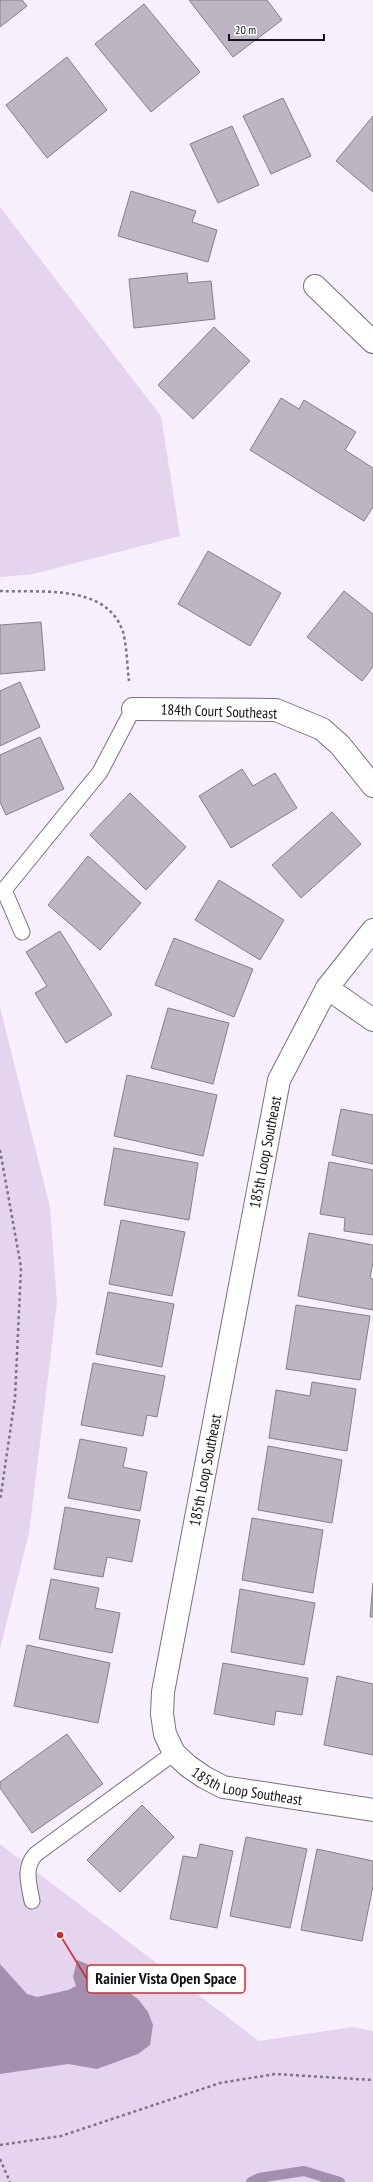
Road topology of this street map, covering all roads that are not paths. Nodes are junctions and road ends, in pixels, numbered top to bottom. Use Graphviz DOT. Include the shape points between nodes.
graph roads {
  1 [pos="315,286"];
  2 [pos="373,342"];
  3 [pos="133,709"];
  4 [pos="373,786"];
  5 [pos="373,930"];
  6 [pos="22,932"];
  7 [pos="327,988"];
  8 [pos="373,1020"];
  9 [pos="174,1753"];
  10 [pos="373,1810"];
  11 [pos="32,1901"];
  1 -- 2 [label="street"];
  3 -- 4 [label="street, 184th Court Southeast" via="276,710 322,729 340,745"];
  3 -- 6 [label="lane" via="100,772 4,890"];
  5 -- 7 [label="street, 185th Loop Southeast"];
  7 -- 8 [label="street"];
  7 -- 9 [label="street, 185th Loop Southeast" via="279,1080 163,1692 162,1714 165,1734"];
  9 -- 10 [label="street, 185th Loop Southeast" via="188,1766 223,1787"];
  9 -- 11 [label="lane" via="31,1859 27,1872"];
}
